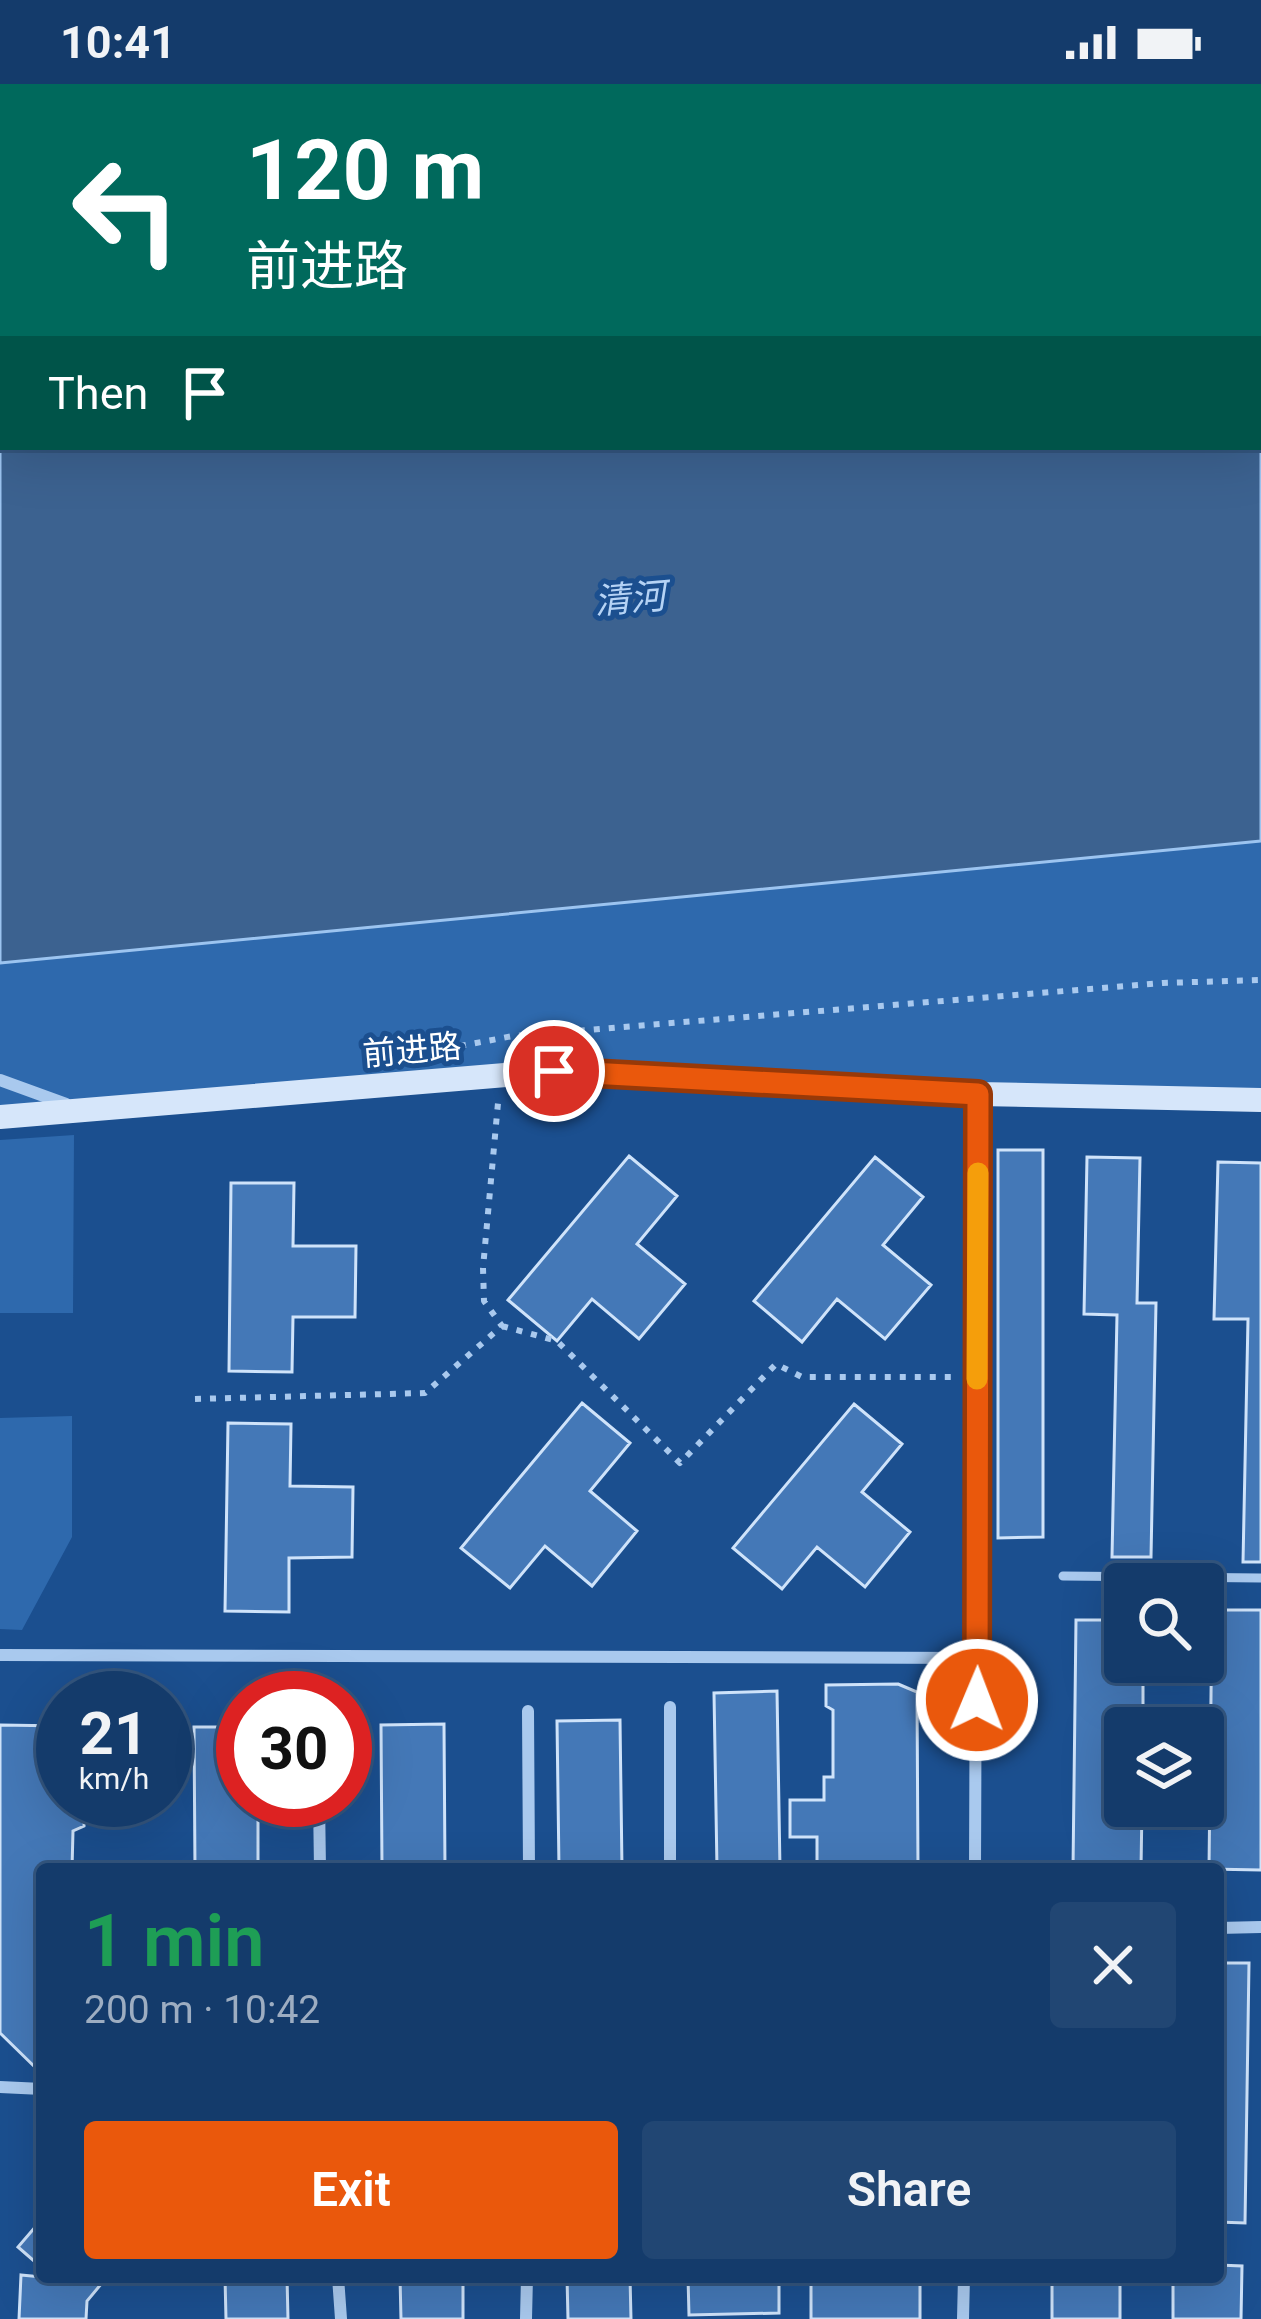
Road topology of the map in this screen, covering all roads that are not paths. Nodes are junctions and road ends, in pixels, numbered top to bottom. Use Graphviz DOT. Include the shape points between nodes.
graph roads {
  1 [pos="0,1080"];
  2 [pos="978,1094"];
  3 [pos="1261,1100"];
  4 [pos="82,1110"];
  5 [pos="0,1117"];
  6 [pos="1063,1576"];
  7 [pos="1261,1578"];
  8 [pos="0,1655"];
  9 [pos="977,1658"];
  10 [pos="670,1707"];
  11 [pos="528,1711"];
  12 [pos="319,1827"];
  13 [pos="320,1863"];
  14 [pos="529,1863"];
  15 [pos="670,1863"];
  16 [pos="975,1863"];
  17 [pos="1261,1927"];
  18 [pos="1224,1928"];
  19 [pos="0,2087"];
  20 [pos="36,2089"];
  21 [pos="338,2283"];
  22 [pos="527,2283"];
  23 [pos="964,2283"];
  24 [pos="341,2319"];
  25 [pos="526,2319"];
  26 [pos="963,2319"];
  1 -- 4 [label="street"];
  2 -- 3 [label="street, 前进路"];
  2 -- 4 [label="street, 前进路" via="554,1071"];
  2 -- 9 [label="street"];
  4 -- 5 [label="street, 前进路"];
  6 -- 7 [label="lane"];
  8 -- 9 [label="street"];
  9 -- 16 [label="street"];
  10 -- 15 [label="street"];
  11 -- 14 [label="street"];
  12 -- 13 [label="street"];
  17 -- 18 [label="street"];
  19 -- 20 [label="street"];
  21 -- 24 [label="street"];
  22 -- 25 [label="street"];
  23 -- 26 [label="street"];
}
